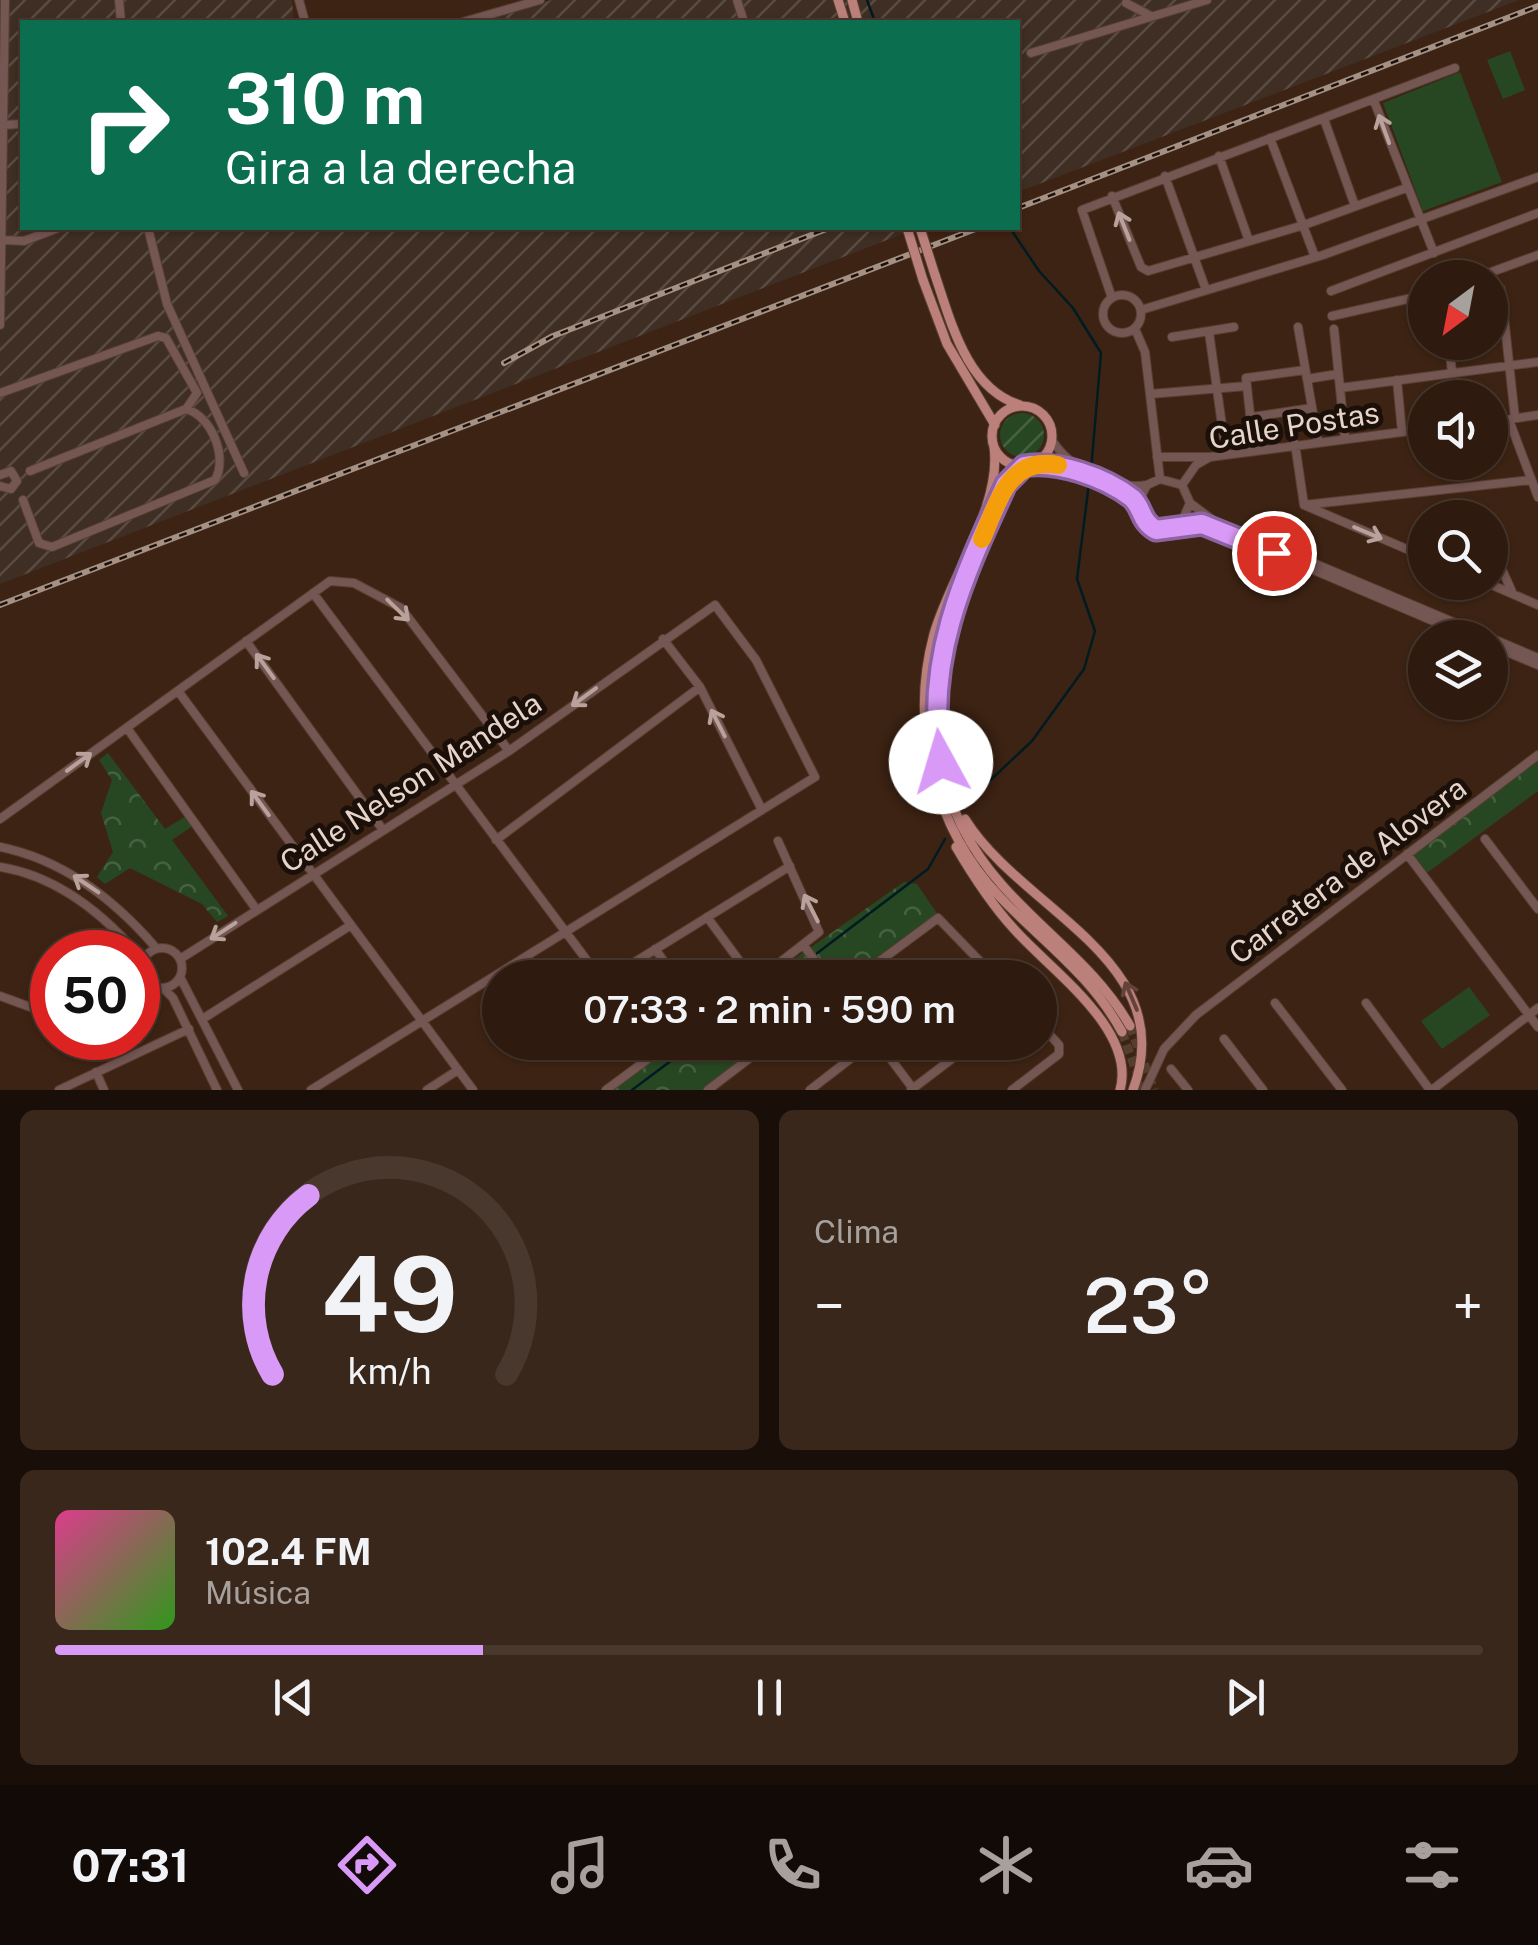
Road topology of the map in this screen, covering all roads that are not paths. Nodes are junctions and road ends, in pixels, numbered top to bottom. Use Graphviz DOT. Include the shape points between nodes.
graph roads {
  1 [pos="4,0"];
  2 [pos="299,0"];
  3 [pos="540,0"];
  4 [pos="1206,0"];
  5 [pos="1126,2"];
  6 [pos="1151,16"];
  7 [pos="303,19"];
  8 [pos="470,20"];
  9 [pos="1118,23"];
  10 [pos="1031,52"];
  11 [pos="1455,68"];
  12 [pos="1374,101"];
  13 [pos="1324,119"];
  14 [pos="20,124"];
  15 [pos="4,125"];
  16 [pos="1270,138"];
  17 [pos="1220,156"];
  18 [pos="1165,176"];
  19 [pos="1538,177"];
  20 [pos="1406,188"];
  21 [pos="1112,196"];
  22 [pos="1355,206"];
  23 [pos="1538,213"];
  24 [pos="1421,221"];
  25 [pos="1304,225"];
  26 [pos="52,230"];
  27 [pos="148,230"];
  28 [pos="907,230"];
  29 [pos="921,230"];
  30 [pos="2,240"];
  31 [pos="1249,241"];
  32 [pos="1434,253"];
  33 [pos="1538,255"];
  34 [pos="1196,256"];
  35 [pos="1315,257"];
  36 [pos="1508,266"];
  37 [pos="1206,290"];
  38 [pos="1331,291"];
  39 [pos="1112,298"];
  40 [pos="1408,299"];
  41 [pos="1141,310"];
  42 [pos="1332,316"];
  43 [pos="0,325"];
  44 [pos="1234,327"];
  45 [pos="1298,327"];
  46 [pos="1334,329"];
  47 [pos="1135,330"];
  48 [pos="1210,332"];
  49 [pos="1172,337"];
  50 [pos="1508,357"];
  51 [pos="1451,360"];
  52 [pos="1538,362"];
  53 [pos="1509,366"];
  54 [pos="1452,373"];
  55 [pos="1306,374"];
  56 [pos="1338,374"];
  57 [pos="1397,380"];
  58 [pos="1248,386"];
  59 [pos="1340,388"];
  60 [pos="1218,391"];
  61 [pos="0,393"];
  62 [pos="1150,394"];
  63 [pos="1028,407"];
  64 [pos="1312,408"];
  65 [pos="186,410"];
  66 [pos="1538,415"];
  67 [pos="1252,417"];
  68 [pos="1512,419"];
  69 [pos="1508,420"];
  70 [pos="994,424"];
  71 [pos="1408,431"];
  72 [pos="1402,432"];
  73 [pos="1345,438"];
  74 [pos="1052,440"];
  75 [pos="1318,442"];
  76 [pos="1295,444"];
  77 [pos="994,447"];
  78 [pos="1254,450"];
  79 [pos="1226,454"];
  80 [pos="1157,457"];
  81 [pos="1210,457"];
  82 [pos="0,463"];
  83 [pos="1036,463"];
  84 [pos="1024,466"];
  85 [pos="244,473"];
  86 [pos="11,477"];
  87 [pos="1160,479"];
  88 [pos="1532,480"];
  89 [pos="1147,485"];
  90 [pos="1182,485"];
  91 [pos="4,490"];
  92 [pos="1538,498"];
  93 [pos="23,500"];
  94 [pos="1190,503"];
  95 [pos="1137,504"];
  96 [pos="1304,505"];
  97 [pos="1180,526"];
  98 [pos="1408,549"];
  99 [pos="1508,583"];
  100 [pos="1508,592"];
  101 [pos="314,593"];
  102 [pos="1513,594"];
  103 [pos="1538,605"];
  104 [pos="1431,620"];
  105 [pos="662,639"];
  106 [pos="246,641"];
  107 [pos="1508,650"];
  108 [pos="1538,661"];
  109 [pos="700,688"];
  110 [pos="178,691"];
  111 [pos="126,728"];
  112 [pos="509,752"];
  113 [pos="1538,754"];
  114 [pos="935,783"];
  115 [pos="456,786"];
  116 [pos="952,799"];
  117 [pos="762,810"];
  118 [pos="0,819"];
  119 [pos="383,830"];
  120 [pos="1485,839"];
  121 [pos="496,840"];
  122 [pos="778,841"];
  123 [pos="0,847"];
  124 [pos="1407,854"];
  125 [pos="790,866"];
  126 [pos="0,867"];
  127 [pos="313,874"];
  128 [pos="1538,908"];
  129 [pos="256,909"];
  130 [pos="707,917"];
  131 [pos="350,925"];
  132 [pos="112,930"];
  133 [pos="140,930"];
  134 [pos="566,934"];
  135 [pos="804,946"];
  136 [pos="160,948"];
  137 [pos="656,949"];
  138 [pos="180,959"];
  139 [pos="586,960"];
  140 [pos="639,960"];
  141 [pos="664,960"];
  142 [pos="739,960"];
  143 [pos="785,960"];
  144 [pos="814,960"];
  145 [pos="881,960"];
  146 [pos="979,960"];
  147 [pos="180,976"];
  148 [pos="160,987"];
  149 [pos="164,988"];
  150 [pos="0,996"];
  151 [pos="1275,1003"];
  152 [pos="1366,1003"];
  153 [pos="30,1006"];
  154 [pos="1538,1008"];
  155 [pos="1529,1015"];
  156 [pos="204,1018"];
  157 [pos="422,1022"];
  158 [pos="1538,1027"];
  159 [pos="188,1030"];
  160 [pos="1224,1039"];
  161 [pos="647,1060"];
  162 [pos="747,1060"];
  163 [pos="851,1060"];
  164 [pos="889,1060"];
  165 [pos="951,1060"];
  166 [pos="1048,1060"];
  167 [pos="1172,1069"];
  168 [pos="458,1070"];
  169 [pos="96,1072"];
  170 [pos="58,1090"];
  171 [pos="104,1090"];
  172 [pos="217,1090"];
  173 [pos="238,1090"];
  174 [pos="311,1090"];
  175 [pos="427,1090"];
  176 [pos="473,1090"];
  177 [pos="606,1090"];
  178 [pos="708,1090"];
  179 [pos="810,1090"];
  180 [pos="913,1090"];
  181 [pos="1012,1090"];
  182 [pos="1120,1090"];
  183 [pos="1133,1090"];
  184 [pos="1145,1090"];
  185 [pos="1188,1090"];
  186 [pos="1263,1090"];
  187 [pos="1342,1090"];
  188 [pos="1431,1090"];
  1 -- 15 [label="street"];
  2 -- 7 [label="street"];
  3 -- 8 [label="street"];
  4 -- 6 [label="street"];
  5 -- 6 [label="street"];
  5 -- 9 [label="street"];
  6 -- 9 [label="street"];
  9 -- 10 [label="street"];
  11 -- 12 [label="street"];
  12 -- 13 [label="street"];
  20 -- 12 [label="street, one-way"];
  13 -- 16 [label="street"];
  13 -- 22 [label="street"];
  14 -- 15 [label="street"];
  15 -- 30 [label="street"];
  16 -- 17 [label="street"];
  16 -- 25 [label="street"];
  17 -- 18 [label="street"];
  17 -- 31 [label="street"];
  18 -- 21 [label="street"];
  18 -- 34 [label="street"];
  19 -- 24 [label="street"];
  20 -- 22 [label="street"];
  20 -- 24 [label="street"];
  34 -- 21 [label="street, one-way" via="1148,271 1141,267"];
  21 -- 39 [label="street" via="1082,210 1081,217"];
  22 -- 25 [label="street"];
  23 -- 32 [label="street"];
  24 -- 32 [label="street"];
  24 -- 35 [label="street"];
  25 -- 31 [label="street"];
  25 -- 35 [label="street"];
  26 -- 30 [label="street"];
  27 -- 85 [label="street" via="166,304"];
  28 -- 70 [label="main road, bridge" via="947,344"];
  29 -- 63 [label="main road, bridge" via="955,330 984,383"];
  30 -- 43 [label="street"];
  31 -- 34 [label="street"];
  32 -- 38 [label="street"];
  33 -- 36 [label="street"];
  34 -- 37 [label="street"];
  35 -- 37 [label="street"];
  37 -- 41 [label="street"];
  39 -- 41 [label="street" via="1130,296"];
  39 -- 47 [label="street" via="1103,313 1106,326 1123,334"];
  40 -- 42 [label="street"];
  41 -- 47 [label="street"];
  44 -- 48 [label="street"];
  45 -- 55 [label="street"];
  46 -- 56 [label="street"];
  47 -- 62 [label="street"];
  48 -- 49 [label="street"];
  48 -- 60 [label="street"];
  50 -- 53 [label="street"];
  51 -- 54 [label="street"];
  52 -- 53 [label="street"];
  53 -- 54 [label="street"];
  53 -- 68 [label="street"];
  54 -- 57 [label="street"];
  55 -- 56 [label="street"];
  55 -- 58 [label="street" via="1246,378"];
  55 -- 64 [label="street"];
  56 -- 59 [label="street"];
  57 -- 59 [label="street"];
  57 -- 72 [label="street"];
  58 -- 60 [label="street"];
  58 -- 67 [label="street"];
  59 -- 73 [label="street"];
  60 -- 62 [label="street"];
  60 -- 79 [label="street"];
  61 -- 65 [label="street" via="158,336 166,338 196,393"];
  62 -- 80 [label="street"];
  63 -- 70 [label="main road" via="1008,410"];
  63 -- 74 [label="main road" via="1049,422"];
  64 -- 67 [label="street"];
  64 -- 75 [label="street"];
  65 -- 86 [label="street"];
  65 -- 93 [label="street" via="205,420 220,454 215,480 52,547 39,543"];
  66 -- 68 [label="street"];
  67 -- 78 [label="street"];
  68 -- 69 [label="street"];
  68 -- 88 [label="street"];
  70 -- 77 [label="main road"];
  71 -- 72 [label="street, Calle Postas"];
  72 -- 73 [label="street, Calle Postas"];
  73 -- 75 [label="street, Calle Postas"];
  74 -- 83 [label="main road"];
  74 -- 89 [label="street" via="1083,468 1123,485"];
  75 -- 76 [label="street, Calle Postas"];
  76 -- 78 [label="street, Calle Postas"];
  76 -- 96 [label="street"];
  77 -- 84 [label="main road" via="1006,462"];
  77 -- 114 [label="main road" via="992,486 943,605 929,658 924,721"];
  78 -- 79 [label="street, Calle Postas"];
  79 -- 81 [label="street, Calle Postas"];
  80 -- 81 [label="street"];
  80 -- 87 [label="street"];
  81 -- 90 [label="street, Calle Postas"];
  82 -- 86 [label="street"];
  83 -- 84 [label="main road"];
  83 -- 95 [label="street" via="1068,469"];
  84 -- 116 [label="main road" via="997,503 941,648 936,731"];
  86 -- 91 [label="street"];
  86 -- 93 [label="street"];
  87 -- 89 [label="street"];
  87 -- 90 [label="street"];
  88 -- 92 [label="street"];
  88 -- 96 [label="street"];
  89 -- 95 [label="street"];
  90 -- 94 [label="street"];
  91 -- 93 [label="street"];
  94 -- 97 [label="street"];
  94 -- 108 [label="street" via="1214,521"];
  95 -- 97 [label="street" via="1156,530"];
  96 -- 98 [label="street, one-way"];
  97 -- 104 [label="street" via="1208,525"];
  99 -- 102 [label="street"];
  100 -- 102 [label="street"];
  101 -- 106 [label="street"];
  101 -- 112 [label="street, one-way" via="330,581 354,583 401,608"];
  101 -- 115 [label="street"];
  102 -- 103 [label="street"];
  105 -- 109 [label="street"];
  105 -- 112 [label="street, Calle Nelson Mandela, one-way"];
  105 -- 117 [label="street, Calle Nelson Mandela" via="715,606 756,660 815,777"];
  106 -- 110 [label="street"];
  119 -- 106 [label="street, one-way"];
  107 -- 108 [label="street"];
  117 -- 109 [label="street, one-way"];
  109 -- 121 [label="street"];
  110 -- 111 [label="street"];
  127 -- 110 [label="street, one-way"];
  118 -- 111 [label="street, one-way"];
  111 -- 129 [label="street"];
  112 -- 115 [label="street, Calle Nelson Mandela"];
  113 -- 124 [label="street, Carretera de Alovera"];
  114 -- 116 [label="main road" via="978,870 1078,970 1126,1029 1096,976 992,874"];
  114 -- 182 [label="main road" via="951,838 984,893 1081,996 1114,1042 1123,1064"];
  115 -- 119 [label="street, Calle Nelson Mandela"];
  115 -- 121 [label="street"];
  183 -- 116 [label="main road, one-way" via="1141,1033 1122,977 995,861"];
  117 -- 134 [label="street"];
  119 -- 127 [label="street, Calle Nelson Mandela"];
  120 -- 128 [label="street"];
  121 -- 134 [label="street"];
  122 -- 125 [label="street"];
  133 -- 123 [label="street, one-way" via="50,862"];
  124 -- 155 [label="street"];
  124 -- 184 [label="street, Carretera de Alovera" via="1186,1023 1159,1056"];
  125 -- 130 [label="street"];
  135 -- 125 [label="street, one-way" via="820,926"];
  126 -- 132 [label="street" via="57,886"];
  127 -- 129 [label="street, Calle Nelson Mandela"];
  127 -- 131 [label="street"];
  129 -- 138 [label="street, Calle Nelson Mandela, one-way"];
  130 -- 137 [label="street"];
  130 -- 142 [label="street"];
  131 -- 156 [label="street"];
  131 -- 157 [label="street"];
  134 -- 139 [label="street"];
  134 -- 157 [label="street"];
  135 -- 143 [label="street"];
  135 -- 144 [label="street"];
  136 -- 138 [label="street"];
  137 -- 140 [label="street"];
  137 -- 141 [label="street"];
  138 -- 147 [label="street"];
  145 -- 146 [label="street" via="938,918"];
  147 -- 149 [label="street"];
  147 -- 156 [label="street"];
  148 -- 149 [label="street"];
  149 -- 159 [label="street"];
  150 -- 153 [label="street"];
  151 -- 187 [label="street"];
  152 -- 188 [label="street"];
  154 -- 155 [label="street"];
  155 -- 158 [label="street"];
  155 -- 188 [label="street"];
  156 -- 173 [label="street"];
  157 -- 168 [label="street"];
  157 -- 174 [label="street"];
  159 -- 169 [label="street"];
  159 -- 172 [label="street"];
  160 -- 186 [label="street"];
  161 -- 177 [label="street"];
  162 -- 178 [label="street"];
  163 -- 179 [label="street"];
  164 -- 180 [label="street"];
  165 -- 180 [label="street"];
  166 -- 181 [label="street"];
  167 -- 185 [label="street"];
  168 -- 175 [label="street"];
  168 -- 176 [label="street"];
  169 -- 170 [label="street"];
  169 -- 171 [label="street"];
}
